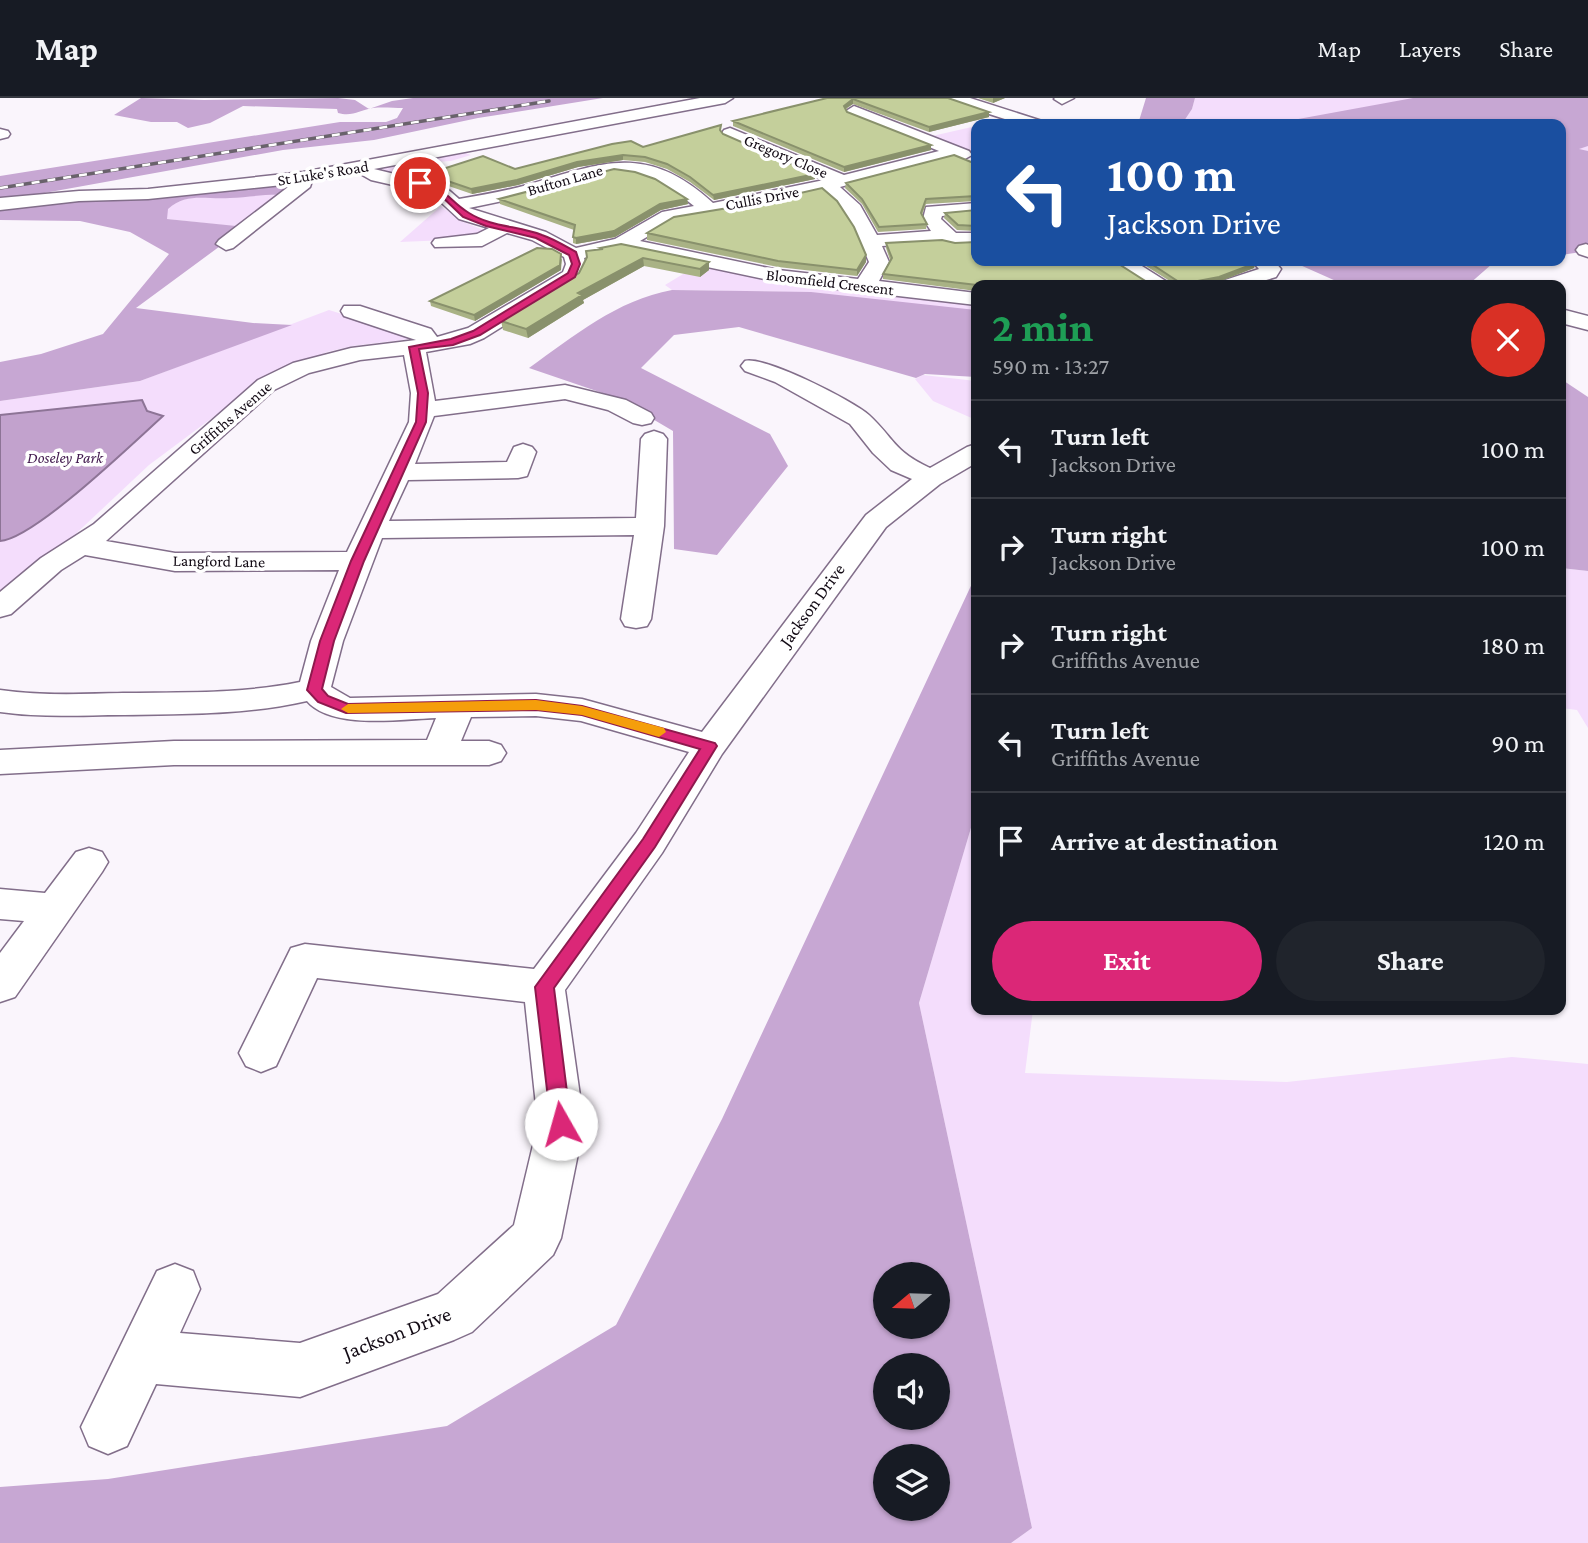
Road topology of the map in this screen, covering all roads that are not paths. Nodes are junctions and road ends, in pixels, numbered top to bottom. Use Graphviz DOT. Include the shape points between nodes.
graph roads {
  1 [pos="725,98"];
  2 [pos="954,98"];
  3 [pos="860,116"];
  4 [pos="1016,116"];
  5 [pos="1002,119"];
  6 [pos="1024,119"];
  7 [pos="943,132"];
  8 [pos="730,133"];
  9 [pos="919,137"];
  10 [pos="894,144"];
  11 [pos="955,152"];
  12 [pos="971,159"];
  13 [pos="836,160"];
  14 [pos="449,166"];
  15 [pos="812,166"];
  16 [pos="362,167"];
  17 [pos="785,173"];
  18 [pos="303,177"];
  19 [pos="404,180"];
  20 [pos="833,183"];
  21 [pos="0,204"];
  22 [pos="456,205"];
  23 [pos="971,208"];
  24 [pos="697,210"];
  25 [pos="932,219"];
  26 [pos="862,221"];
  27 [pos="696,230"];
  28 [pos="943,236"];
  29 [pos="510,237"];
  30 [pos="971,239"];
  31 [pos="870,241"];
  32 [pos="442,243"];
  33 [pos="622,243"];
  34 [pos="226,244"];
  35 [pos="573,254"];
  36 [pos="685,257"];
  37 [pos="1129,266"];
  38 [pos="1268,266"];
  39 [pos="657,272"];
  40 [pos="1153,280"];
  41 [pos="1246,280"];
  42 [pos="863,286"];
  43 [pos="971,298"];
  44 [pos="352,310"];
  45 [pos="1566,317"];
  46 [pos="1588,323"];
  47 [pos="423,346"];
  48 [pos="753,366"];
  49 [pos="424,410"];
  50 [pos="523,452"];
  51 [pos="971,455"];
  52 [pos="398,472"];
  53 [pos="931,478"];
  54 [pos="650,526"];
  55 [pos="370,530"];
  56 [pos="82,546"];
  57 [pos="357,561"];
  58 [pos="0,607"];
  59 [pos="636,619"];
  60 [pos="314,690"];
  61 [pos="0,701"];
  62 [pos="458,706"];
  63 [pos="710,746"];
  64 [pos="439,752"];
  65 [pos="489,753"];
  66 [pos="0,762"];
  67 [pos="89,862"];
  68 [pos="0,904"];
  69 [pos="55,909"];
  70 [pos="0,985"];
  71 [pos="544,987"];
  72 [pos="261,1053"];
  73 [pos="175,1289"];
  74 [pos="142,1356"];
  75 [pos="108,1427"];
  1 -- 16 [label="street, St Luke's Road"];
  2 -- 4 [label="street"];
  3 -- 9 [label="street"];
  4 -- 5 [label="street"];
  4 -- 6 [label="street"];
  7 -- 9 [label="street"];
  8 -- 15 [label="street, Gregory Close"];
  9 -- 10 [label="street"];
  9 -- 11 [label="street"];
  11 -- 12 [label="street"];
  11 -- 20 [label="street, Cullis Drive"];
  13 -- 15 [label="street"];
  14 -- 19 [label="street"];
  15 -- 17 [label="street"];
  15 -- 20 [label="street, Gregory Close"];
  16 -- 18 [label="street, St Luke's Road"];
  16 -- 19 [label="street" via="377,176"];
  18 -- 21 [label="street, St Luke's Road"];
  18 -- 34 [label="street" via="304,183"];
  19 -- 22 [label="street" via="438,190"];
  20 -- 24 [label="street, Cullis Drive"];
  20 -- 26 [label="street, Gregory Close"];
  22 -- 24 [label="street, Bufton Lane" via="624,167 653,174 699,200"];
  22 -- 29 [label="street" via="466,215"];
  23 -- 25 [label="street" via="933,211"];
  24 -- 27 [label="street" via="703,225"];
  24 -- 33 [label="street, Cullis Drive" via="670,216"];
  25 -- 26 [label="street"];
  25 -- 28 [label="street"];
  26 -- 31 [label="street, Gregory Close"];
  28 -- 30 [label="street"];
  28 -- 31 [label="street"];
  29 -- 32 [label="street"];
  29 -- 35 [label="street" via="539,236"];
  31 -- 42 [label="street, Gregory Close" via="879,262"];
  33 -- 35 [label="street, Cullis Drive"];
  33 -- 36 [label="street, Bloomfield Crescent"];
  35 -- 47 [label="street, Griffiths Avenue" via="572,275 553,287 476,333"];
  36 -- 39 [label="street"];
  36 -- 42 [label="street, Bloomfield Crescent" via="778,276"];
  37 -- 40 [label="street"];
  38 -- 41 [label="street" via="1269,273"];
  42 -- 43 [label="street, Bloomfield Crescent"];
  44 -- 47 [label="street" via="423,334"];
  45 -- 46 [label="street"];
  47 -- 49 [label="street"];
  47 -- 56 [label="street, Griffiths Avenue" via="359,353 301,368 267,385"];
  48 -- 53 [label="street" via="783,377 859,419 900,464"];
  49 -- 52 [label="street"];
  49 -- 54 [label="street" via="565,392 617,405 648,428"];
  50 -- 52 [label="street" via="518,470"];
  51 -- 53 [label="street, Jackson Drive"];
  52 -- 55 [label="street"];
  53 -- 63 [label="street, Jackson Drive" via="876,520"];
  54 -- 55 [label="street"];
  54 -- 59 [label="street"];
  55 -- 57 [label="street"];
  56 -- 57 [label="street, Langford Lane" via="174,562"];
  56 -- 58 [label="street, Griffiths Avenue" via="51,564"];
  57 -- 60 [label="street"];
  60 -- 61 [label="street" via="216,704"];
  60 -- 62 [label="street" via="346,709"];
  62 -- 63 [label="street" via="536,705 582,710"];
  62 -- 64 [label="street"];
  63 -- 71 [label="street, Jackson Drive" via="649,843"];
  64 -- 65 [label="street"];
  64 -- 66 [label="street" via="174,753"];
  67 -- 69 [label="street"];
  68 -- 69 [label="street"];
  69 -- 70 [label="street"];
  71 -- 72 [label="street" via="305,960"];
  71 -- 74 [label="street, Jackson Drive" via="561,1124 536,1238 454,1314 300,1370"];
  73 -- 74 [label="street"];
  74 -- 75 [label="street"];
}
